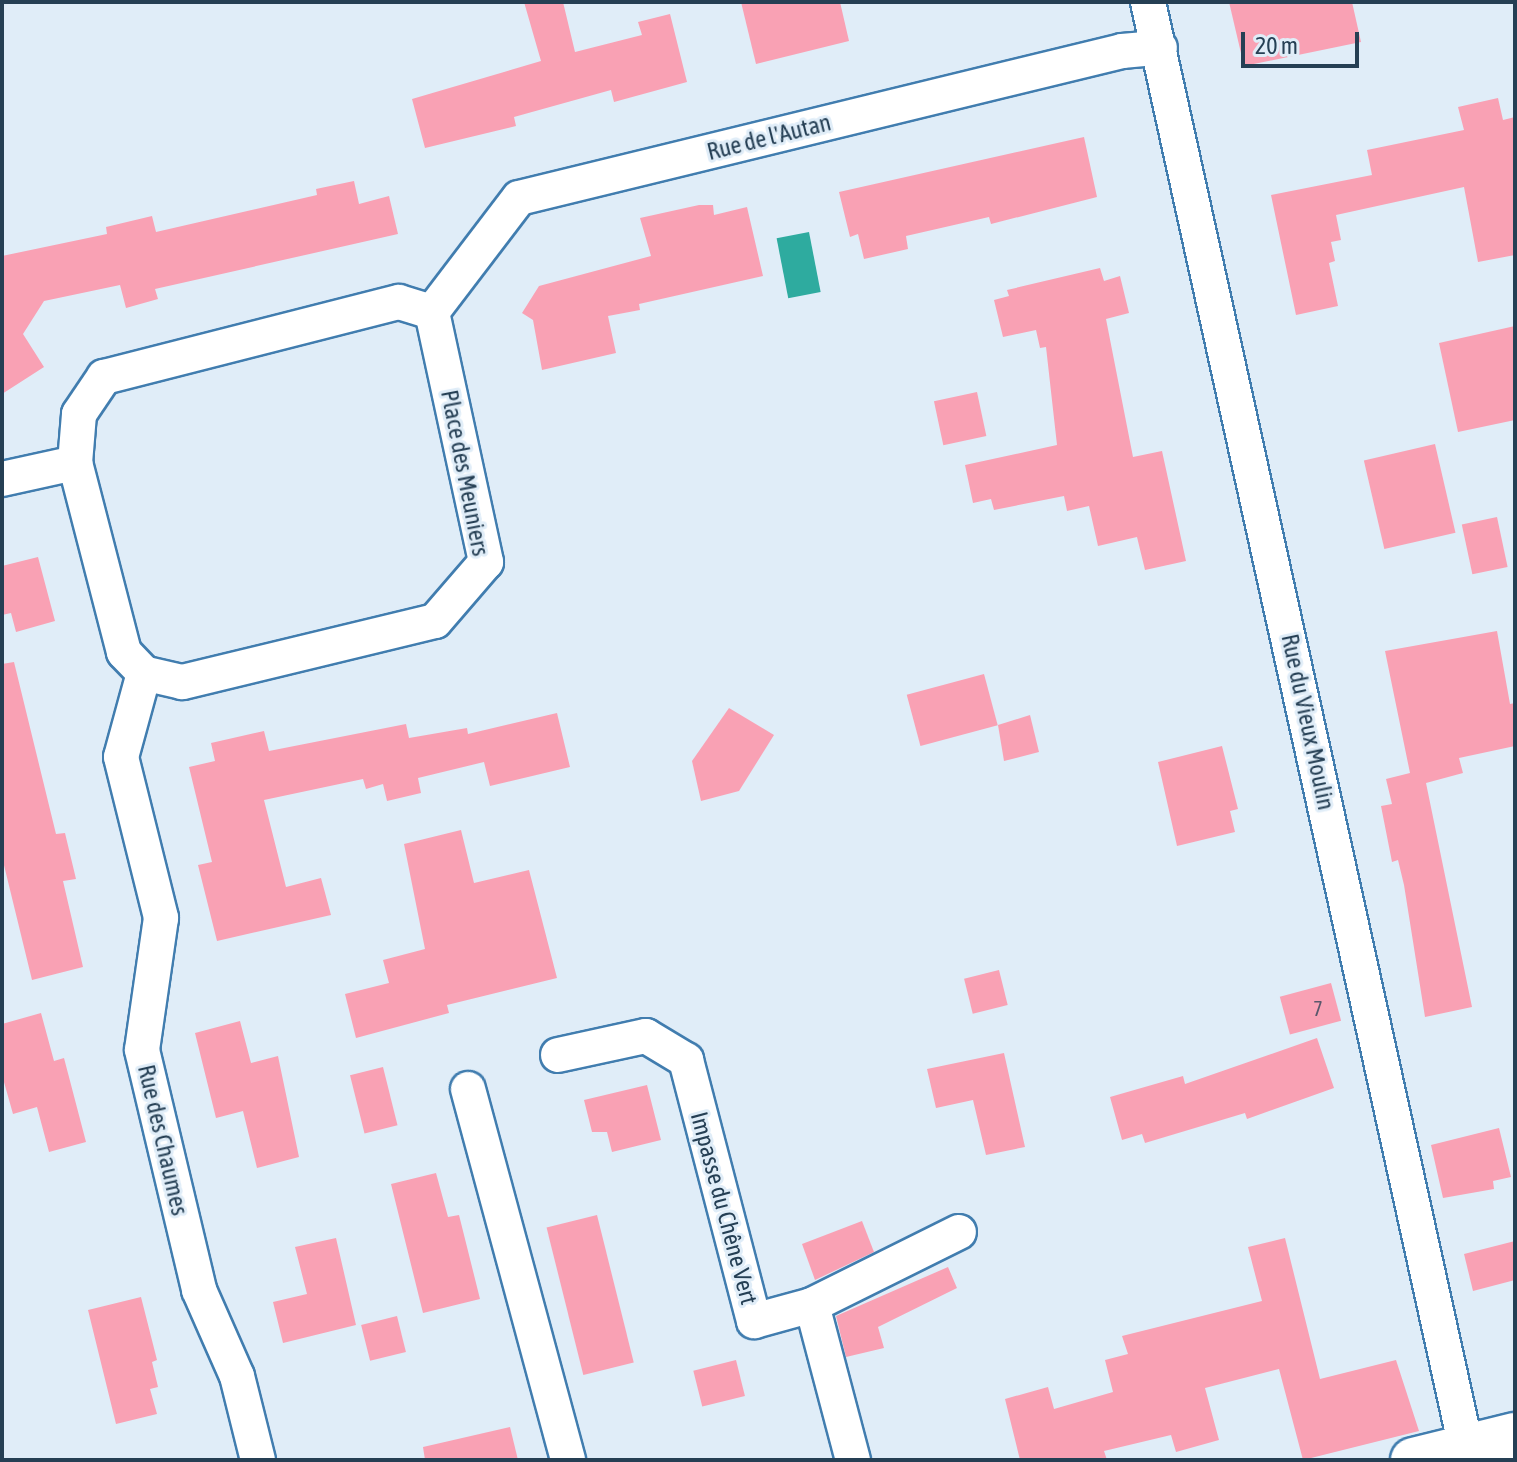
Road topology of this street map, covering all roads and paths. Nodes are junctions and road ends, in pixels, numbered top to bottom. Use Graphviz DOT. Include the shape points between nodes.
graph roads {
  1 [pos="1148,2"];
  2 [pos="1160,48"];
  3 [pos="432,312"];
  4 [pos="75,463"];
  5 [pos="2,479"];
  6 [pos="144,673"];
  7 [pos="558,1055"];
  8 [pos="468,1089"];
  9 [pos="959,1232"];
  10 [pos="812,1305"];
  11 [pos="1515,1435"];
  12 [pos="1465,1443"];
  13 [pos="258,1460"];
  14 [pos="568,1460"];
  15 [pos="853,1460"];
  16 [pos="1413,1460"];
  1 -- 2 [label="street, Rue du Vieux Moulin"];
  2 -- 3 [label="street, Rue de l'Autan" via="1122,51 519,198"];
  2 -- 12 [label="street, Rue du Vieux Moulin"];
  3 -- 4 [label="street" via="399,302 104,377 79,414"];
  3 -- 6 [label="street, Place des Meuniers" via="486,562 435,621 182,682"];
  4 -- 5 [label="street"];
  4 -- 6 [label="street" via="124,652"];
  6 -- 13 [label="street, Rue des Chaumes" via="121,757 161,918 142,1050 199,1290 237,1376"];
  7 -- 10 [label="street, Impasse du Chêne Vert" via="646,1036 686,1060 754,1321"];
  8 -- 14 [label="street"];
  9 -- 10 [label="street"];
  10 -- 15 [label="street"];
  11 -- 12 [label="main road"];
  12 -- 16 [label="main road"];
}
